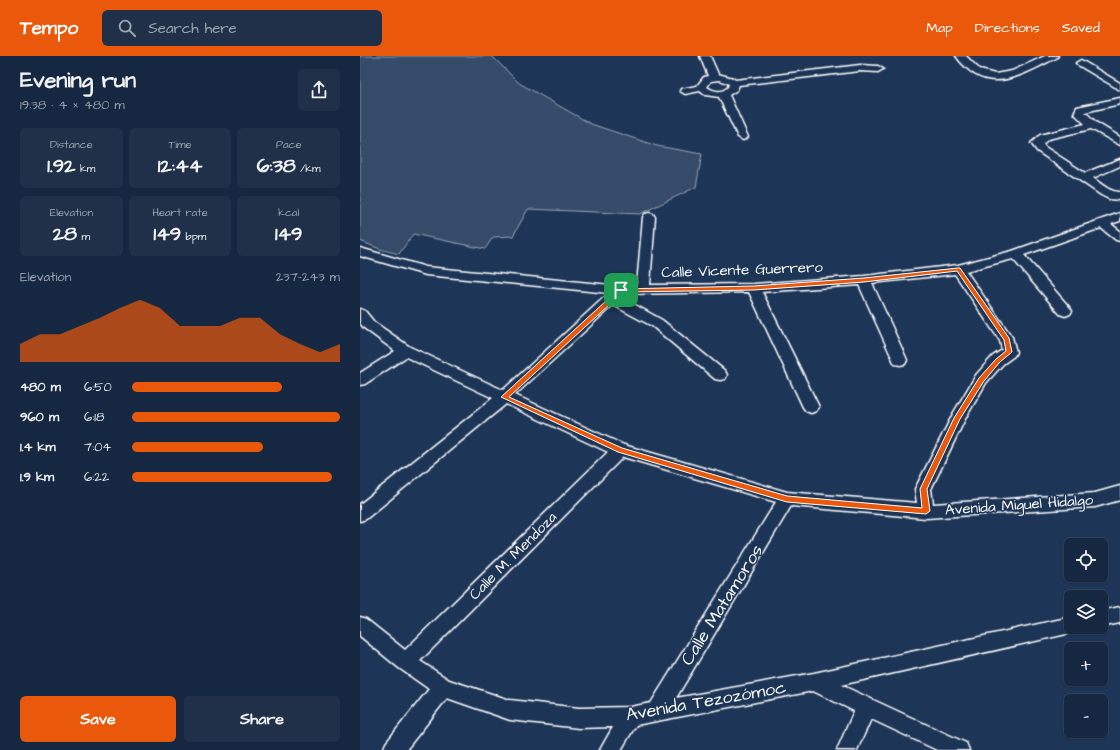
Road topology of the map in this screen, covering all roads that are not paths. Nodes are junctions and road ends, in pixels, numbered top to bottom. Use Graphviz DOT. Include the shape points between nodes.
graph roads {
  1 [pos="705,56"];
  2 [pos="961,56"];
  3 [pos="1053,56"];
  4 [pos="1081,63"];
  5 [pos="878,69"];
  6 [pos="714,78"];
  7 [pos="734,83"];
  8 [pos="1120,87"];
  9 [pos="702,88"];
  10 [pos="686,91"];
  11 [pos="723,94"];
  12 [pos="1120,101"];
  13 [pos="1093,125"];
  14 [pos="743,137"];
  15 [pos="1120,142"];
  16 [pos="1120,162"];
  17 [pos="1084,178"];
  18 [pos="1120,196"];
  19 [pos="649,217"];
  20 [pos="1120,217"];
  21 [pos="1102,224"];
  22 [pos="1120,237"];
  23 [pos="360,252"];
  24 [pos="1016,254"];
  25 [pos="958,270"];
  26 [pos="864,280"];
  27 [pos="754,288"];
  28 [pos="643,290"];
  29 [pos="617,294"];
  30 [pos="1064,311"];
  31 [pos="360,314"];
  32 [pos="405,351"];
  33 [pos="900,360"];
  34 [pos="720,375"];
  35 [pos="360,380"];
  36 [pos="504,397"];
  37 [pos="810,407"];
  38 [pos="620,450"];
  39 [pos="1120,493"];
  40 [pos="787,499"];
  41 [pos="926,511"];
  42 [pos="360,514"];
  43 [pos="1120,615"];
  44 [pos="1108,618"];
  45 [pos="360,624"];
  46 [pos="1064,628"];
  47 [pos="406,662"];
  48 [pos="814,682"];
  49 [pos="443,687"];
  50 [pos="866,707"];
  51 [pos="657,711"];
  52 [pos="630,718"];
  53 [pos="393,750"];
  54 [pos="610,750"];
  55 [pos="847,750"];
  56 [pos="959,750"];
  1 -- 6 [label="street"];
  2 -- 3 [label="street" via="975,71 990,77 1000,77 1012,75"];
  4 -- 8 [label="street"];
  5 -- 7 [label="street" via="860,68"];
  6 -- 7 [label="street" via="726,78"];
  6 -- 9 [label="street" via="704,82"];
  7 -- 11 [label="street" via="733,90"];
  9 -- 10 [label="street"];
  9 -- 11 [label="street" via="710,93"];
  11 -- 14 [label="street"];
  12 -- 13 [label="street" via="1081,109 1079,113"];
  13 -- 15 [label="street"];
  13 -- 17 [label="street" via="1044,137 1037,143 1041,149"];
  16 -- 17 [label="street"];
  17 -- 18 [label="street" via="1105,192"];
  19 -- 28 [label="street"];
  20 -- 21 [label="street, Calle Vicente Guerrero"];
  21 -- 22 [label="street"];
  21 -- 24 [label="street, Calle Vicente Guerrero"];
  23 -- 29 [label="street, Calle Vicente Guerrero" via="426,271"];
  24 -- 25 [label="street, Calle Vicente Guerrero"];
  24 -- 30 [label="street"];
  25 -- 26 [label="street, Calle Vicente Guerrero"];
  25 -- 41 [label="street" via="1007,340 1009,352 998,360 982,379 958,418 923,489"];
  26 -- 27 [label="street, Calle Vicente Guerrero"];
  26 -- 33 [label="street"];
  27 -- 28 [label="street, Calle Vicente Guerrero"];
  27 -- 37 [label="street"];
  28 -- 29 [label="street, Calle Vicente Guerrero"];
  29 -- 34 [label="street"];
  29 -- 36 [label="street"];
  31 -- 32 [label="street, Avenida Miguel Hidalgo" via="370,325"];
  32 -- 35 [label="street"];
  32 -- 36 [label="street, Avenida Miguel Hidalgo"];
  36 -- 38 [label="street, Avenida Miguel Hidalgo"];
  36 -- 42 [label="street"];
  38 -- 40 [label="street, Avenida Miguel Hidalgo"];
  38 -- 47 [label="street, Calle M. Mendoza"];
  39 -- 41 [label="street, Avenida Miguel Hidalgo" via="1095,500"];
  40 -- 41 [label="street, Avenida Miguel Hidalgo"];
  40 -- 51 [label="street, Calle Matamoros"];
  43 -- 44 [label="street"];
  45 -- 47 [label="street, Avenida Tezozómoc"];
  46 -- 48 [label="street, Avenida Tezozómoc"];
  47 -- 49 [label="street, Avenida Tezozómoc"];
  48 -- 50 [label="street"];
  48 -- 51 [label="street, Avenida Tezozómoc"];
  49 -- 52 [label="street, Avenida Tezozómoc" via="510,710 579,718"];
  49 -- 53 [label="street"];
  50 -- 55 [label="street"];
  50 -- 56 [label="street"];
  51 -- 52 [label="street, Avenida Tezozómoc"];
  52 -- 54 [label="street"];
}
